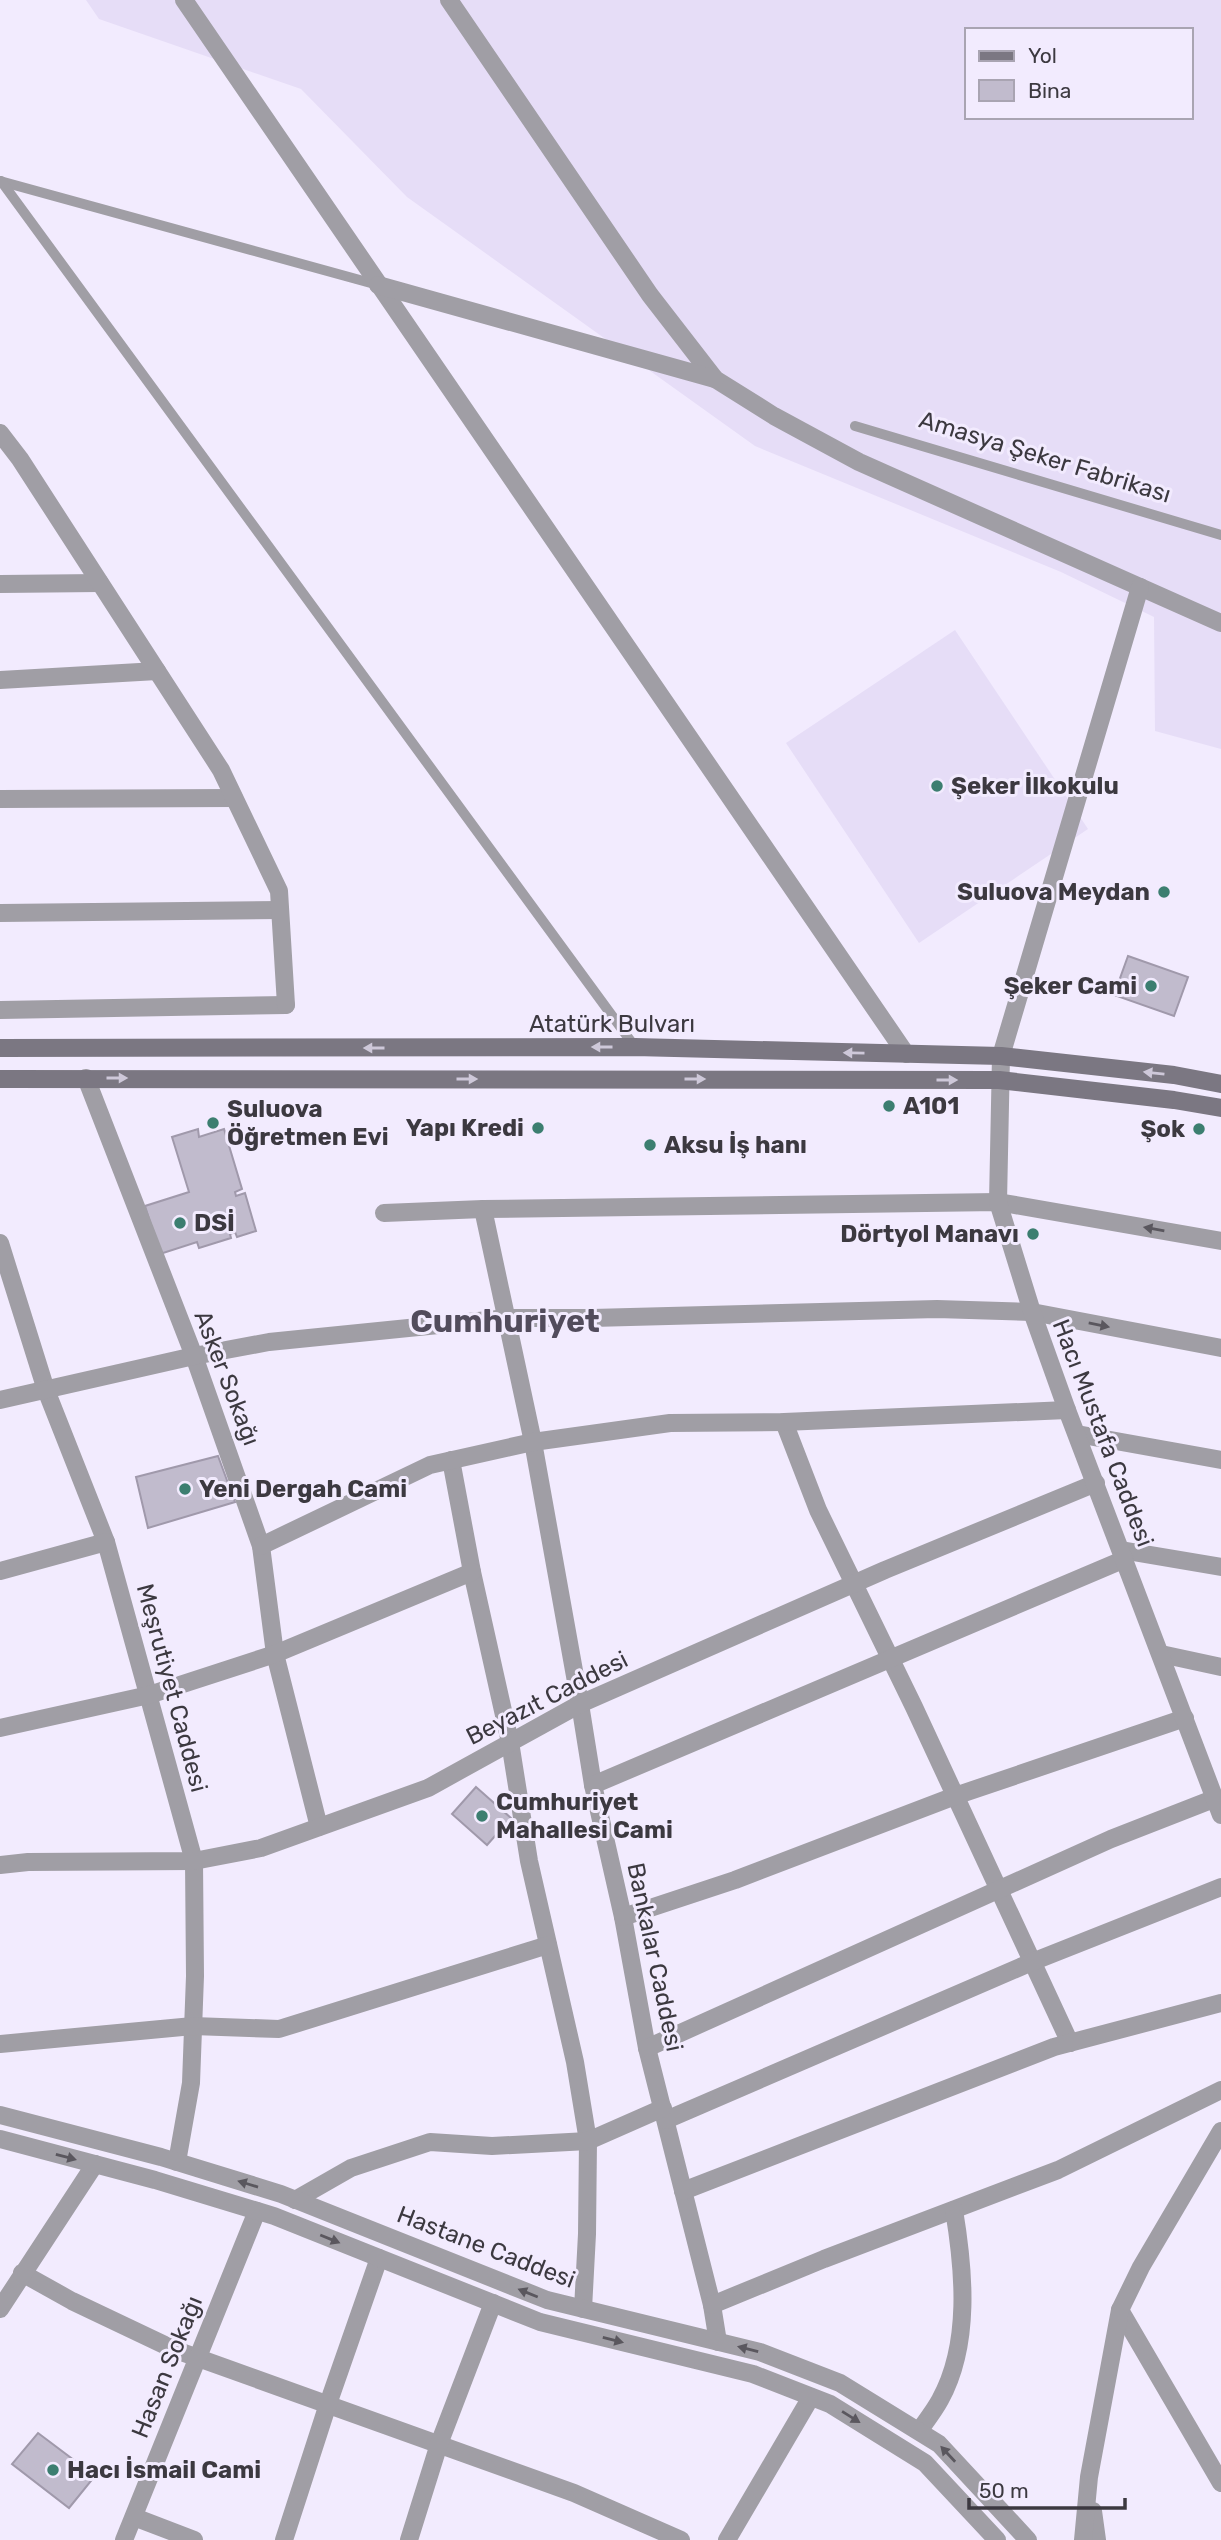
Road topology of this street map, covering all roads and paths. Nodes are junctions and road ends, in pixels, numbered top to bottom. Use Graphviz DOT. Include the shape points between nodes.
graph roads {
  1 [pos="184,0"];
  2 [pos="449,0"];
  3 [pos="1,181"];
  4 [pos="378,285"];
  5 [pos="715,379"];
  6 [pos="855,426"];
  7 [pos="0,433"];
  8 [pos="1221,535"];
  9 [pos="100,583"];
  10 [pos="0,584"];
  11 [pos="1140,587"];
  12 [pos="1221,623"];
  13 [pos="157,671"];
  14 [pos="0,680"];
  15 [pos="234,798"];
  16 [pos="0,799"];
  17 [pos="280,910"];
  18 [pos="0,914"];
  19 [pos="0,1010"];
  20 [pos="635,1047"];
  21 [pos="0,1048"];
  22 [pos="906,1054"];
  23 [pos="1001,1056"];
  24 [pos="86,1078"];
  25 [pos="0,1079"];
  26 [pos="999,1080"];
  27 [pos="1221,1084"];
  28 [pos="1221,1108"];
  29 [pos="998,1202"];
  30 [pos="483,1209"];
  31 [pos="384,1213"];
  32 [pos="1221,1241"];
  33 [pos="0,1243"];
  34 [pos="1032,1312"];
  35 [pos="508,1318"];
  36 [pos="1221,1348"];
  37 [pos="194,1356"];
  38 [pos="46,1390"];
  39 [pos="0,1400"];
  40 [pos="1067,1410"];
  41 [pos="784,1422"];
  42 [pos="1077,1434"];
  43 [pos="533,1442"];
  44 [pos="451,1460"];
  45 [pos="1221,1460"];
  46 [pos="1096,1483"];
  47 [pos="106,1542"];
  48 [pos="261,1546"];
  49 [pos="1123,1554"];
  50 [pos="1221,1567"];
  51 [pos="0,1571"];
  52 [pos="472,1572"];
  53 [pos="855,1583"];
  54 [pos="275,1654"];
  55 [pos="1161,1654"];
  56 [pos="890,1658"];
  57 [pos="1221,1667"];
  58 [pos="149,1695"];
  59 [pos="580,1704"];
  60 [pos="1185,1718"];
  61 [pos="0,1728"];
  62 [pos="510,1742"];
  63 [pos="1213,1772"];
  64 [pos="593,1785"];
  65 [pos="955,1796"];
  66 [pos="1218,1807"];
  67 [pos="319,1827"];
  68 [pos="194,1861"];
  69 [pos="0,1865"];
  70 [pos="1221,1887"];
  71 [pos="998,1888"];
  72 [pos="623,1917"];
  73 [pos="548,1945"];
  74 [pos="1032,1962"];
  75 [pos="1221,2003"];
  76 [pos="193,2026"];
  77 [pos="0,2043"];
  78 [pos="1070,2043"];
  79 [pos="647,2048"];
  80 [pos="1221,2090"];
  81 [pos="664,2114"];
  82 [pos="0,2115"];
  83 [pos="1220,2135"];
  84 [pos="0,2139"];
  85 [pos="588,2141"];
  86 [pos="177,2162"];
  87 [pos="95,2164"];
  88 [pos="683,2191"];
  89 [pos="295,2200"];
  90 [pos="954,2210"];
  91 [pos="257,2211"];
  92 [pos="379,2258"];
  93 [pos="22,2273"];
  94 [pos="493,2304"];
  95 [pos="712,2305"];
  96 [pos="0,2309"];
  97 [pos="583,2309"];
  98 [pos="1120,2310"];
  99 [pos="718,2342"];
  100 [pos="196,2357"];
  101 [pos="811,2397"];
  102 [pos="328,2404"];
  103 [pos="919,2431"];
  104 [pos="439,2444"];
  105 [pos="1089,2477"];
  106 [pos="1221,2483"];
  107 [pos="134,2517"];
  108 [pos="124,2540"];
  109 [pos="194,2540"];
  110 [pos="284,2540"];
  111 [pos="409,2540"];
  112 [pos="681,2540"];
  113 [pos="727,2540"];
  114 [pos="997,2540"];
  115 [pos="1028,2540"];
  116 [pos="1083,2540"];
  117 [pos="1097,2540"];
  1 -- 4 [label="street"];
  2 -- 5 [label="street" via="650,295"];
  3 -- 4 [label="lane"];
  3 -- 20 [label="lane"];
  4 -- 5 [label="street"];
  4 -- 22 [label="street"];
  5 -- 11 [label="street" via="859,462"];
  6 -- 8 [label="lane, Amasya Şeker Fabrikası"];
  7 -- 9 [label="street"];
  9 -- 10 [label="street"];
  9 -- 13 [label="street"];
  11 -- 12 [label="street"];
  11 -- 23 [label="street, Hacı Mustafa Caddesi"];
  13 -- 14 [label="street"];
  13 -- 15 [label="street"];
  15 -- 16 [label="street"];
  15 -- 17 [label="street" via="279,891"];
  17 -- 18 [label="street"];
  17 -- 19 [label="street" via="286,1005"];
  20 -- 21 [label="main road, Atatürk Bulvarı, one-way"];
  22 -- 20 [label="main road, Atatürk Bulvarı, one-way"];
  22 -- 23 [label="main road, Atatürk Bulvarı"];
  23 -- 26 [label="street, Hacı Mustafa Caddesi"];
  27 -- 23 [label="main road, Atatürk Bulvarı, one-way"];
  24 -- 25 [label="main road"];
  24 -- 26 [label="main road, one-way"];
  24 -- 37 [label="street, Asker Sokağı"];
  26 -- 28 [label="main road"];
  26 -- 29 [label="street, Hacı Mustafa Caddesi"];
  29 -- 30 [label="street"];
  32 -- 29 [label="street, one-way"];
  29 -- 34 [label="street, Hacı Mustafa Caddesi"];
  30 -- 31 [label="street"];
  30 -- 35 [label="street, Bankalar Caddesi"];
  33 -- 38 [label="street, Meşrutiyet Caddesi"];
  34 -- 35 [label="street" via="937,1309"];
  34 -- 36 [label="street, one-way"];
  34 -- 40 [label="street, Hacı Mustafa Caddesi"];
  35 -- 37 [label="street" via="269,1342"];
  35 -- 43 [label="street, Bankalar Caddesi"];
  37 -- 38 [label="street"];
  37 -- 48 [label="street, Asker Sokağı"];
  38 -- 39 [label="street"];
  38 -- 47 [label="street, Meşrutiyet Caddesi"];
  40 -- 41 [label="street"];
  40 -- 42 [label="street, Hacı Mustafa Caddesi"];
  41 -- 43 [label="street" via="670,1423"];
  41 -- 53 [label="street" via="818,1510"];
  42 -- 45 [label="street"];
  42 -- 46 [label="street, Hacı Mustafa Caddesi"];
  43 -- 44 [label="street"];
  43 -- 59 [label="street, Bankalar Caddesi"];
  44 -- 48 [label="street" via="430,1465"];
  44 -- 52 [label="street"];
  46 -- 49 [label="street, Hacı Mustafa Caddesi"];
  46 -- 53 [label="street, Beyazıt Caddesi"];
  47 -- 51 [label="street"];
  47 -- 58 [label="street, Meşrutiyet Caddesi"];
  48 -- 54 [label="street, Asker Sokağı"];
  49 -- 50 [label="street"];
  49 -- 55 [label="street, Hacı Mustafa Caddesi"];
  49 -- 56 [label="street"];
  52 -- 54 [label="street"];
  52 -- 62 [label="street"];
  53 -- 56 [label="street"];
  53 -- 59 [label="street, Beyazıt Caddesi"];
  54 -- 58 [label="street"];
  54 -- 67 [label="street, Asker Sokağı"];
  55 -- 57 [label="street"];
  55 -- 60 [label="street, Hacı Mustafa Caddesi"];
  56 -- 64 [label="street"];
  56 -- 65 [label="street"];
  58 -- 61 [label="street"];
  58 -- 68 [label="street, Meşrutiyet Caddesi"];
  59 -- 62 [label="street, Beyazıt Caddesi"];
  59 -- 64 [label="street, Bankalar Caddesi"];
  60 -- 63 [label="street, Hacı Mustafa Caddesi"];
  60 -- 65 [label="street"];
  62 -- 67 [label="street, Beyazıt Caddesi" via="428,1788"];
  62 -- 73 [label="street"];
  63 -- 66 [label="street, Hacı Mustafa Caddesi"];
  64 -- 72 [label="street, Bankalar Caddesi"];
  65 -- 71 [label="street"];
  65 -- 72 [label="street" via="735,1880"];
  66 -- 71 [label="street" via="1111,1839"];
  67 -- 68 [label="street, Beyazıt Caddesi" via="261,1848"];
  68 -- 69 [label="street, Beyazıt Caddesi"];
  68 -- 76 [label="street, Meşrutiyet Caddesi"];
  70 -- 74 [label="street"];
  71 -- 74 [label="street"];
  71 -- 79 [label="street"];
  72 -- 79 [label="street, Bankalar Caddesi"];
  73 -- 76 [label="street" via="279,2029"];
  73 -- 85 [label="street"];
  74 -- 78 [label="street"];
  74 -- 81 [label="street"];
  75 -- 78 [label="street"];
  76 -- 77 [label="street"];
  76 -- 86 [label="street, Meşrutiyet Caddesi" via="191,2083"];
  78 -- 88 [label="street"];
  79 -- 81 [label="street, Bankalar Caddesi"];
  80 -- 90 [label="street" via="1058,2170"];
  81 -- 85 [label="street"];
  81 -- 88 [label="street, Bankalar Caddesi"];
  82 -- 86 [label="street, Hastane Caddesi"];
  83 -- 98 [label="street"];
  84 -- 87 [label="street, Hastane Caddesi, one-way"];
  85 -- 89 [label="street" via="492,2146 430,2142 351,2168"];
  85 -- 97 [label="street"];
  89 -- 86 [label="street, Hastane Caddesi, one-way"];
  87 -- 91 [label="street, Hastane Caddesi"];
  87 -- 93 [label="street"];
  88 -- 95 [label="street, Bankalar Caddesi"];
  97 -- 89 [label="street, Hastane Caddesi, one-way" via="547,2300"];
  90 -- 95 [label="street"];
  90 -- 103 [label="street" via="962,2259 956,2359 941,2399"];
  91 -- 92 [label="street, Hastane Caddesi, one-way"];
  91 -- 100 [label="street, Hasan Sokağı"];
  92 -- 94 [label="street, Hastane Caddesi"];
  92 -- 102 [label="street"];
  93 -- 96 [label="street"];
  93 -- 100 [label="street"];
  94 -- 101 [label="street, Hastane Caddesi, one-way" via="540,2322 753,2374"];
  94 -- 104 [label="street"];
  95 -- 99 [label="street, Bankalar Caddesi"];
  97 -- 99 [label="street, Hastane Caddesi"];
  98 -- 105 [label="street"];
  98 -- 106 [label="street"];
  103 -- 99 [label="street, Hastane Caddesi, one-way" via="840,2383 760,2352"];
  100 -- 102 [label="street"];
  100 -- 107 [label="street, Hasan Sokağı"];
  101 -- 113 [label="street"];
  101 -- 114 [label="street, Hastane Caddesi, one-way" via="925,2463"];
  102 -- 104 [label="street"];
  102 -- 110 [label="street"];
  115 -- 103 [label="street, Hastane Caddesi, one-way" via="939,2444"];
  104 -- 111 [label="street"];
  104 -- 112 [label="street" via="574,2493"];
  105 -- 116 [label="street"];
  105 -- 117 [label="street"];
  107 -- 108 [label="street, Hasan Sokağı"];
  107 -- 109 [label="street"];
}
